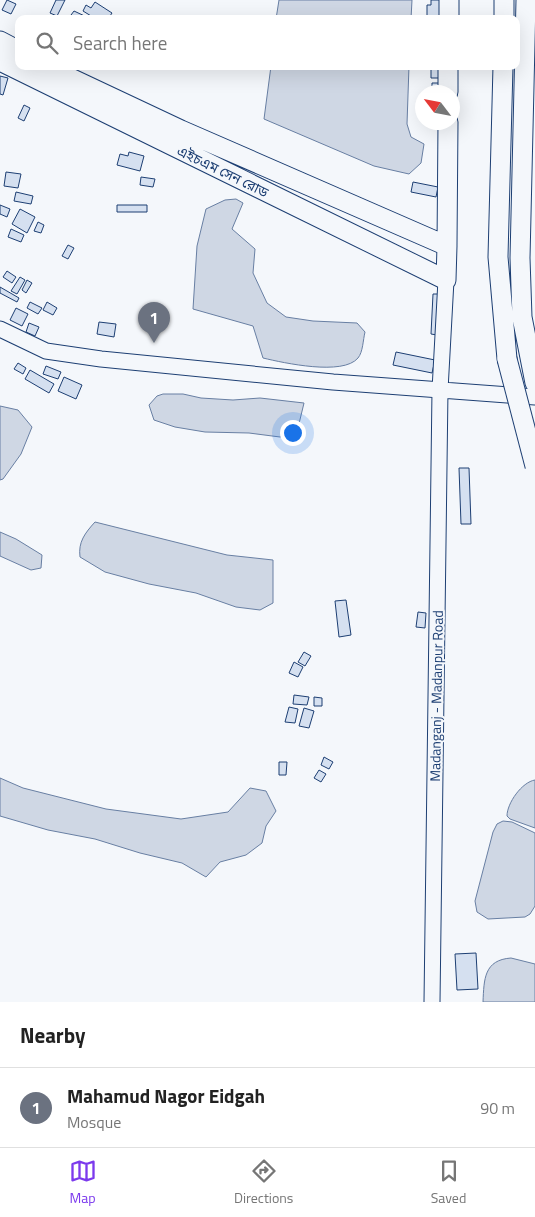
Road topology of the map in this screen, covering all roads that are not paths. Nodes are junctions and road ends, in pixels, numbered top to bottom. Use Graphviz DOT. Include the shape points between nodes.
graph roads {
  1 [pos="449,0"];
  2 [pos="504,0"];
  3 [pos="526,0"];
  4 [pos="449,15"];
  5 [pos="504,15"];
  6 [pos="0,41"];
  7 [pos="15,50"];
  8 [pos="0,62"];
  9 [pos="15,69"];
  10 [pos="16,70"];
  11 [pos="54,70"];
  12 [pos="448,70"];
  13 [pos="503,70"];
  14 [pos="448,85"];
  15 [pos="448,130"];
  16 [pos="448,246"];
  17 [pos="446,280"];
  18 [pos="0,329"];
  19 [pos="535,383"];
  20 [pos="440,390"];
  21 [pos="535,397"];
  22 [pos="535,466"];
  23 [pos="432,1002"];
  1 -- 4 [label="main road"];
  2 -- 5 [label="main road"];
  3 -- 19 [label="main road" via="520,258 522,317"];
  6 -- 7 [label="main road"];
  8 -- 9 [label="main road, এইচএম সেন রোড"];
  10 -- 17 [label="main road, এইচএম সেন রোড"];
  11 -- 16 [label="main road, এইচএম সেন রোড" via="181,130"];
  12 -- 14 [label="main road"];
  13 -- 22 [label="main road, bridge" via="498,257 507,359"];
  15 -- 16 [label="main road"];
  16 -- 17 [label="main road"];
  17 -- 20 [label="street, Madanganj - Madanpur Road"];
  18 -- 20 [label="street" via="46,351 333,382"];
  20 -- 21 [label="street"];
  20 -- 23 [label="street, Madanganj - Madanpur Road"];
}
